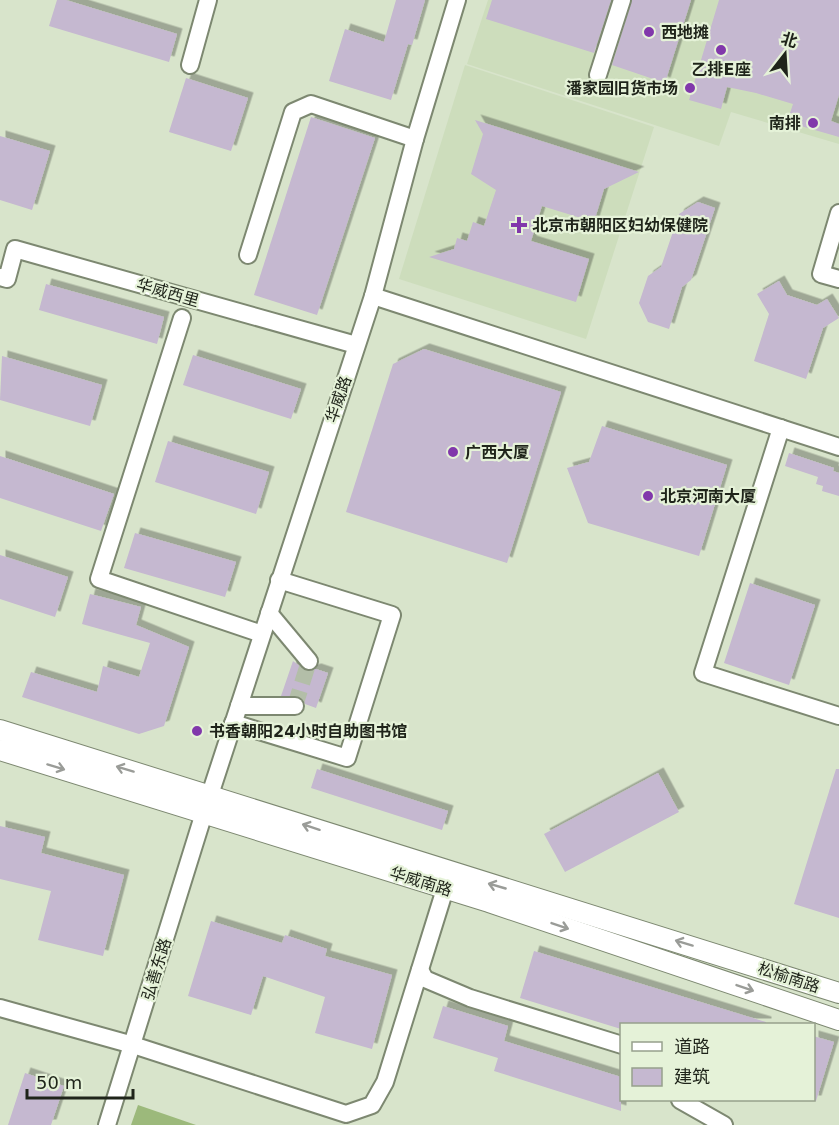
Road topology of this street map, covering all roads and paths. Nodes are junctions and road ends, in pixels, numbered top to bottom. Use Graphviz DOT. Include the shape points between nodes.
graph roads {
  1 [pos="208,0"];
  2 [pos="457,0"];
  3 [pos="622,0"];
  4 [pos="190,65"];
  5 [pos="598,75"];
  6 [pos="415,139"];
  7 [pos="839,213"];
  8 [pos="248,255"];
  9 [pos="0,277"];
  10 [pos="839,279"];
  11 [pos="373,296"];
  12 [pos="182,318"];
  13 [pos="356,345"];
  14 [pos="780,428"];
  15 [pos="839,447"];
  16 [pos="279,580"];
  17 [pos="269,613"];
  18 [pos="262,634"];
  19 [pos="309,661"];
  20 [pos="238,706"];
  21 [pos="295,706"];
  22 [pos="839,716"];
  23 [pos="233,723"];
  24 [pos="0,730"];
  25 [pos="0,750"];
  26 [pos="210,794"];
  27 [pos="204,813"];
  28 [pos="445,889"];
  29 [pos="739,961"];
  30 [pos="420,970"];
  31 [pos="839,993"];
  32 [pos="0,1008"];
  33 [pos="839,1020"];
  34 [pos="620,1045"];
  35 [pos="133,1046"];
  36 [pos="682,1101"];
  37 [pos="107,1125"];
  38 [pos="724,1125"];
  1 -- 4 [label="street"];
  2 -- 6 [label="street, 华威路"];
  3 -- 5 [label="street"];
  6 -- 8 [label="street" via="311,104 293,112"];
  6 -- 11 [label="street, 华威路"];
  7 -- 10 [label="street" via="821,274"];
  9 -- 13 [label="street, 华威西里" via="7,279 15,249"];
  11 -- 13 [label="street, 华威路"];
  11 -- 14 [label="street"];
  12 -- 18 [label="street" via="99,579"];
  13 -- 16 [label="street, 华威路"];
  14 -- 15 [label="street"];
  14 -- 22 [label="street" via="703,673"];
  16 -- 17 [label="street, 华威路"];
  16 -- 23 [label="street" via="392,615 347,758"];
  17 -- 18 [label="street, 华威路"];
  17 -- 19 [label="street"];
  18 -- 20 [label="street, 华威路"];
  20 -- 21 [label="street"];
  20 -- 23 [label="street, 华威路"];
  23 -- 26 [label="street, 华威路"];
  26 -- 24 [label="main road, 华威南路, one-way"];
  25 -- 27 [label="main road, 华威南路, one-way"];
  26 -- 27 [label="street, 弘善东路"];
  29 -- 26 [label="main road, 华威南路, one-way"];
  27 -- 28 [label="main road, 华威南路"];
  27 -- 35 [label="street, 弘善东路"];
  28 -- 30 [label="street"];
  28 -- 33 [label="main road, 华威南路, one-way"];
  29 -- 31 [label="main road, 松榆南路"];
  30 -- 34 [label="street" via="425,979 470,998"];
  30 -- 35 [label="street" via="385,1082 372,1105 346,1114"];
  32 -- 35 [label="street"];
  35 -- 37 [label="street, 弘善东路"];
  36 -- 38 [label="street"];
}
